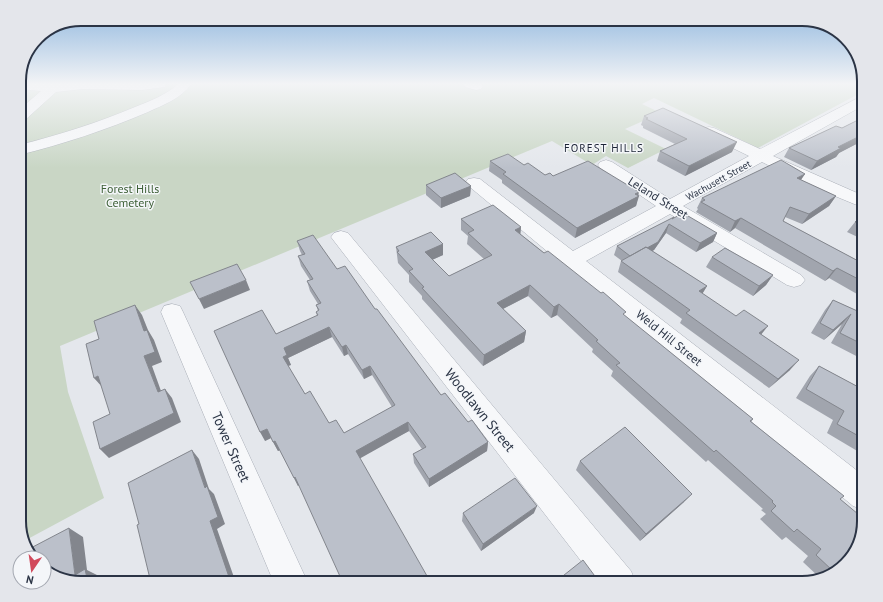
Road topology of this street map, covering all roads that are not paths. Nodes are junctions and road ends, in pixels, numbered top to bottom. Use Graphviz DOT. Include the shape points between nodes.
graph roads {
  1 [pos="133,112"];
  2 [pos="841,112"];
  3 [pos="129,114"];
  4 [pos="695,124"];
  5 [pos="26,148"];
  6 [pos="762,156"];
  7 [pos="606,166"];
  8 [pos="474,183"];
  9 [pos="857,200"];
  10 [pos="670,206"];
  11 [pos="342,238"];
  12 [pos="572,260"];
  13 [pos="794,280"];
  14 [pos="172,312"];
  15 [pos="857,489"];
  16 [pos="287,576"];
  17 [pos="613,576"];
  1 -- 3 [label="street"];
  2 -- 6 [label="street, Wachusett Street"];
  3 -- 5 [label="street" via="71,136"];
  4 -- 6 [label="street"];
  6 -- 9 [label="street"];
  6 -- 10 [label="street, Wachusett Street"];
  7 -- 10 [label="street, Leland Street"];
  8 -- 12 [label="street, Weld Hill Street"];
  10 -- 12 [label="street, Wachusett Street"];
  10 -- 13 [label="street, Leland Street"];
  11 -- 17 [label="street, Woodlawn Street"];
  12 -- 15 [label="street, Weld Hill Street"];
  14 -- 16 [label="street, Tower Street"];
}
